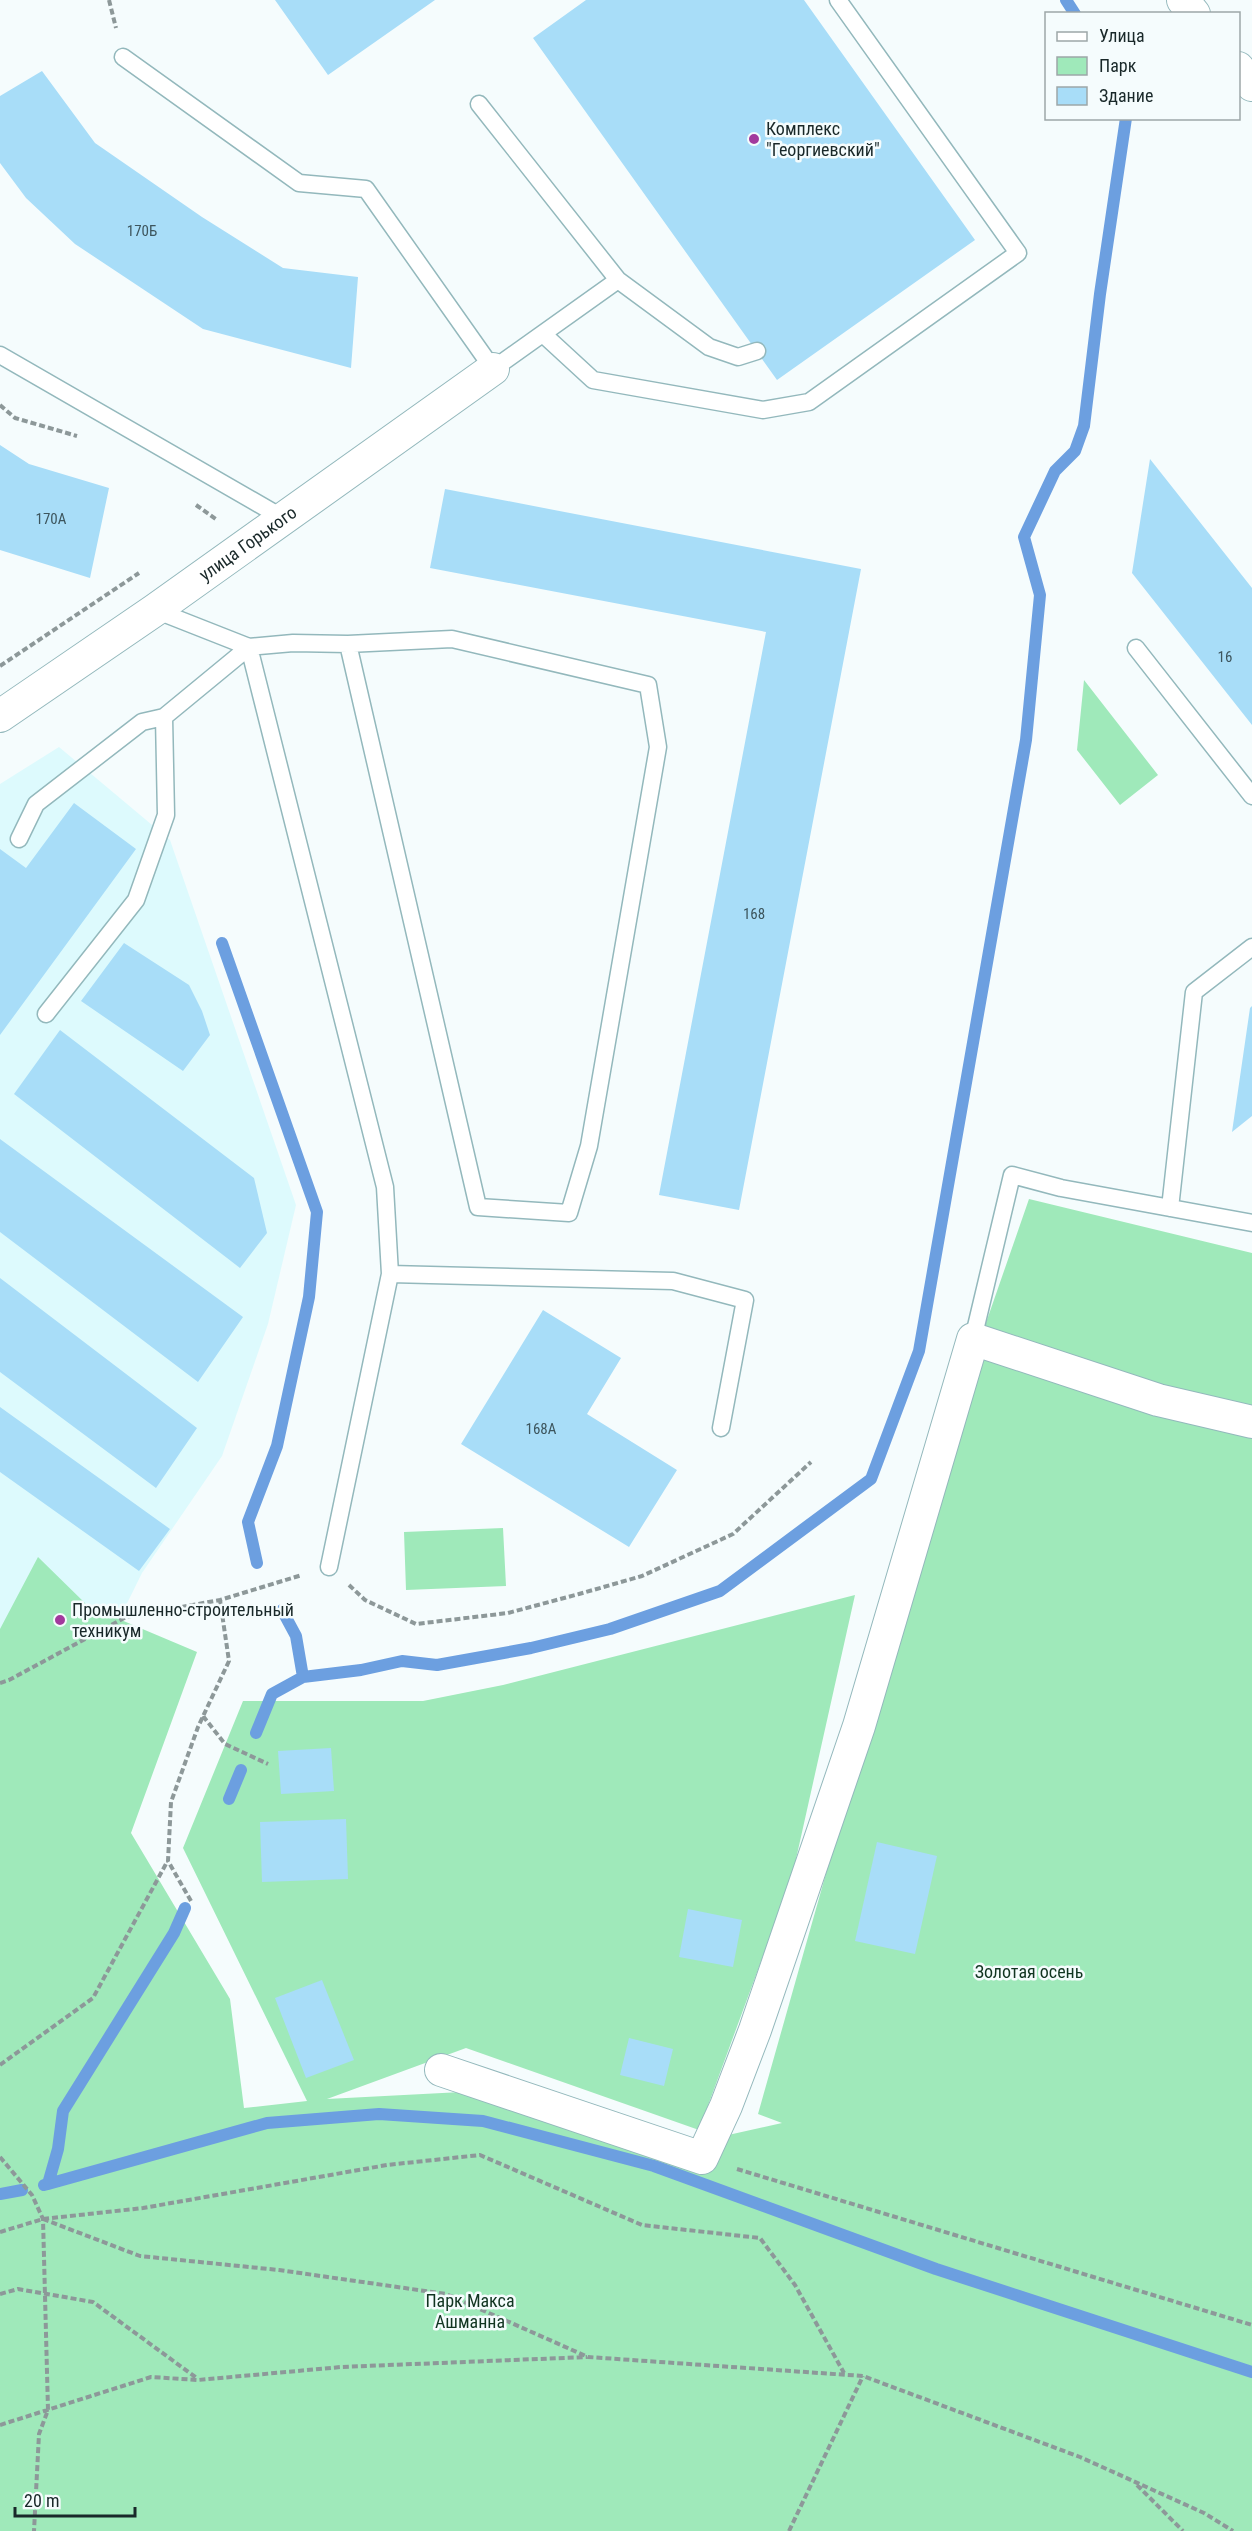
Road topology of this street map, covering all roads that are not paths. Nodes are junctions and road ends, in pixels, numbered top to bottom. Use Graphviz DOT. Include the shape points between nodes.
graph roads {
  1 [pos="838,0"];
  2 [pos="1183,0"];
  3 [pos="1192,12"];
  4 [pos="123,57"];
  5 [pos="1240,69"];
  6 [pos="1252,85"];
  7 [pos="479,104"];
  8 [pos="618,279"];
  9 [pos="543,334"];
  10 [pos="757,351"];
  11 [pos="0,355"];
  12 [pos="493,369"];
  13 [pos="283,518"];
  14 [pos="155,609"];
  15 [pos="348,644"];
  16 [pos="249,647"];
  17 [pos="1136,648"];
  18 [pos="0,716"];
  19 [pos="164,717"];
  20 [pos="1252,796"];
  21 [pos="18,839"];
  22 [pos="1252,946"];
  23 [pos="46,1014"];
  24 [pos="1170,1208"];
  25 [pos="1252,1223"];
  26 [pos="390,1274"];
  27 [pos="973,1339"];
  28 [pos="1252,1422"];
  29 [pos="722,1428"];
  30 [pos="329,1567"];
  31 [pos="441,2070"];
  1 -- 9 [label="lane" via="1018,253 808,402 763,410 593,380"];
  2 -- 3 [label="street"];
  4 -- 12 [label="lane" via="298,183 366,189"];
  5 -- 6 [label="street"];
  7 -- 8 [label="lane"];
  8 -- 9 [label="lane"];
  8 -- 10 [label="lane" via="709,347 738,357"];
  9 -- 12 [label="lane"];
  11 -- 13 [label="lane"];
  12 -- 13 [label="street, улица Горького"];
  13 -- 14 [label="street, улица Горького"];
  14 -- 16 [label="lane"];
  14 -- 18 [label="street, улица Горького"];
  15 -- 15 [label="lane" via="478,1207 569,1213 589,1146 658,747 648,685 452,639"];
  15 -- 16 [label="lane"];
  16 -- 19 [label="lane"];
  16 -- 26 [label="lane" via="385,1187"];
  17 -- 20 [label="lane"];
  19 -- 21 [label="lane" via="142,722 36,804"];
  19 -- 23 [label="lane" via="166,815 136,900"];
  22 -- 24 [label="lane" via="1194,992"];
  24 -- 25 [label="lane"];
  24 -- 27 [label="lane" via="1061,1188 1012,1174"];
  26 -- 29 [label="lane" via="673,1281 745,1300"];
  26 -- 30 [label="lane"];
  27 -- 28 [label="street" via="1158,1400"];
  27 -- 31 [label="street" via="859,1726 755,2030 702,2158"];
}
